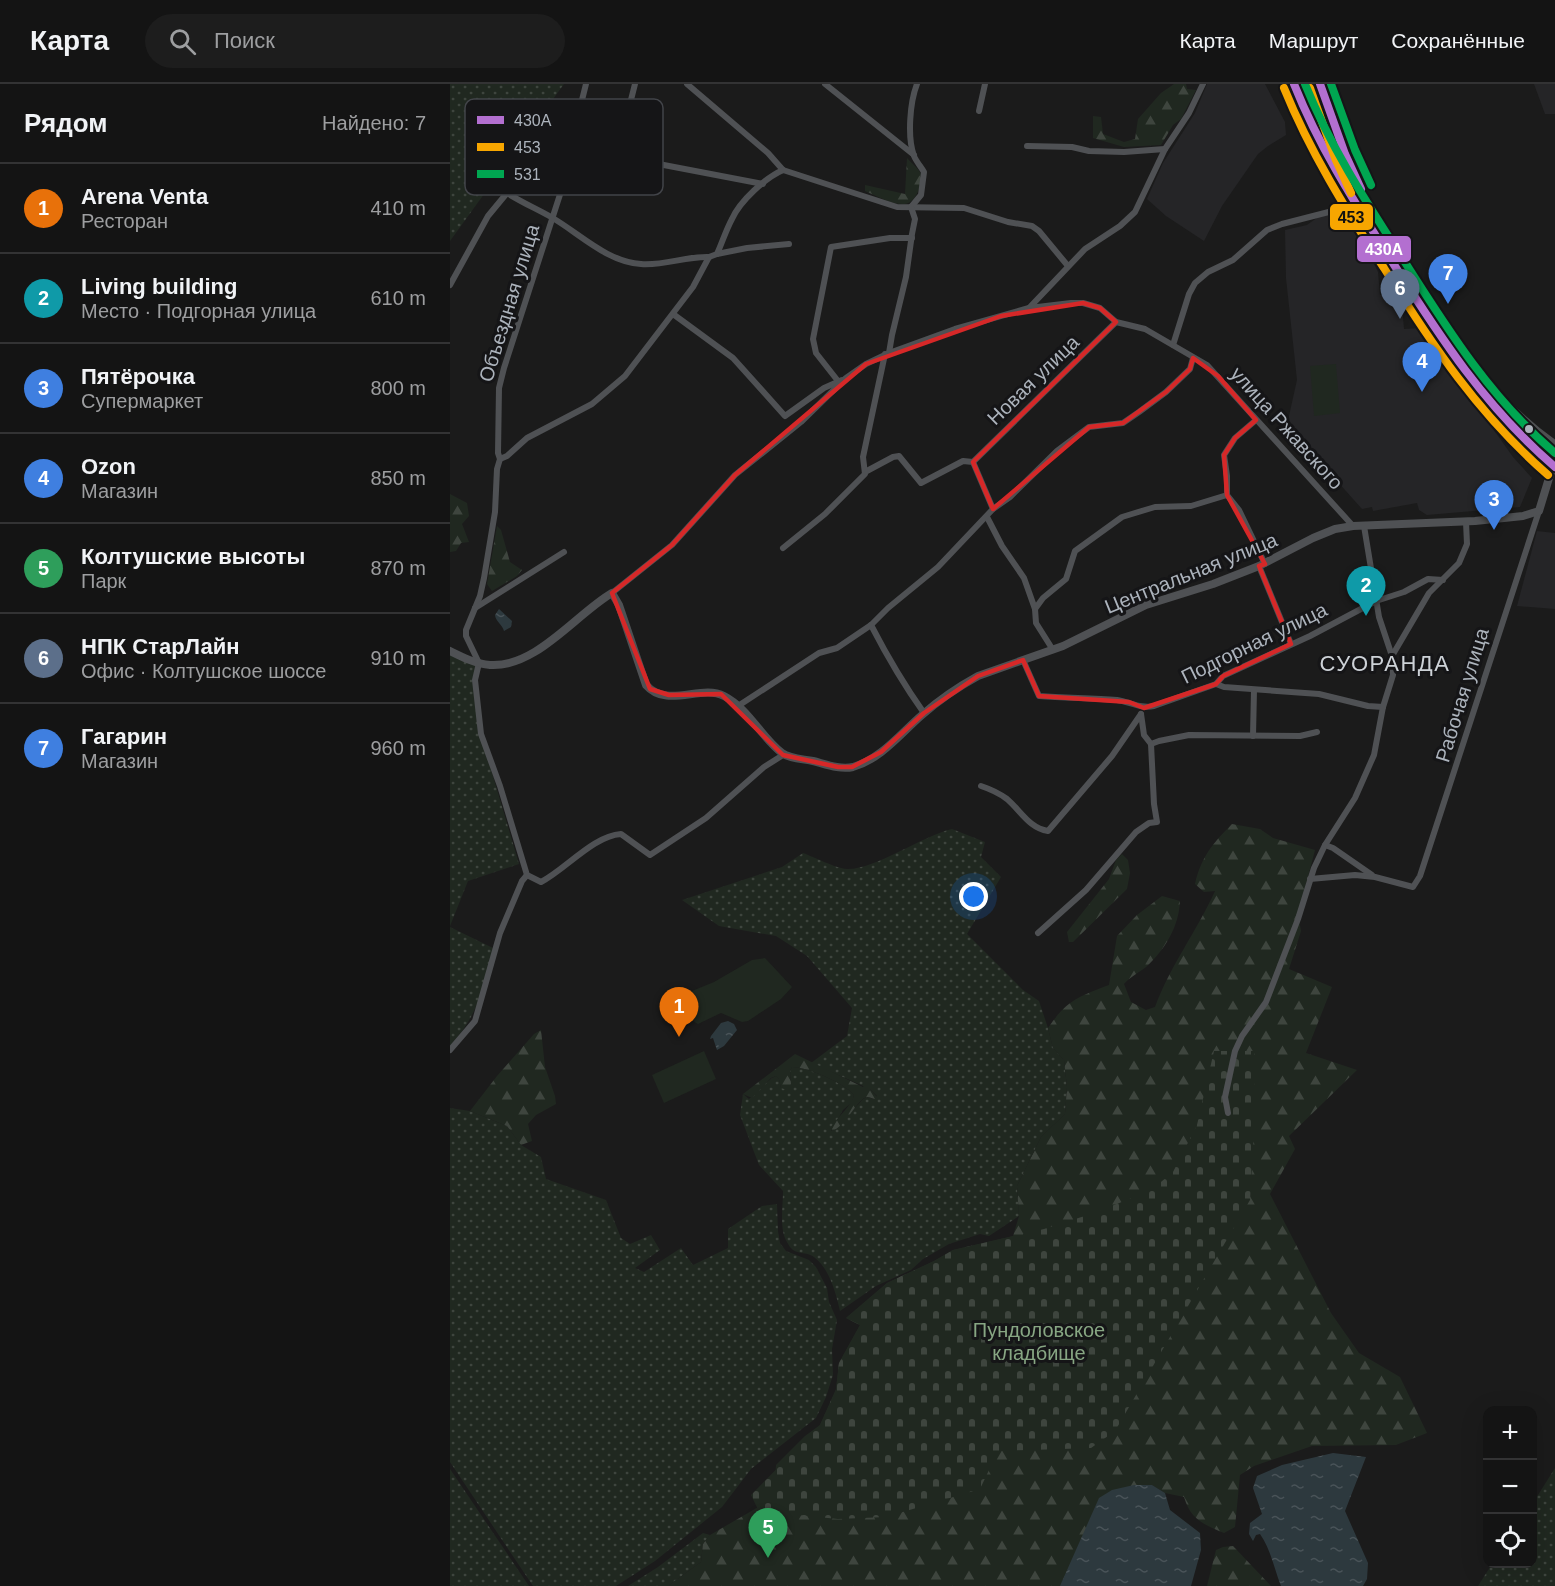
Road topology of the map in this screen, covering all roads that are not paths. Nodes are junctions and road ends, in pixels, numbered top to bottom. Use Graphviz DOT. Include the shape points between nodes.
graph roads {
  1 [pos="586,84"];
  2 [pos="635,84"];
  3 [pos="687,84"];
  4 [pos="825,84"];
  5 [pos="837,84"];
  6 [pos="916,84"];
  7 [pos="985,84"];
  8 [pos="1203,84"];
  9 [pos="1294,84"];
  10 [pos="1320,84"];
  11 [pos="838,95"];
  12 [pos="582,99"];
  13 [pos="631,99"];
  14 [pos="979,111"];
  15 [pos="1027,146"];
  16 [pos="1165,149"];
  17 [pos="914,155"];
  18 [pos="663,165"];
  19 [pos="783,170"];
  20 [pos="763,183"];
  21 [pos="505,195"];
  22 [pos="510,195"];
  23 [pos="559,195"];
  24 [pos="1356,205"];
  25 [pos="911,207"];
  26 [pos="552,217"];
  27 [pos="912,238"];
  28 [pos="789,244"];
  29 [pos="717,254"];
  30 [pos="709,257"];
  31 [pos="1068,266"];
  32 [pos="450,285"];
  33 [pos="1029,308"];
  34 [pos="672,314"];
  35 [pos="1116,322"];
  36 [pos="1173,345"];
  37 [pos="887,354"];
  38 [pos="1192,358"];
  39 [pos="846,378"];
  40 [pos="838,381"];
  41 [pos="1256,420"];
  42 [pos="1555,445"];
  43 [pos="500,459"];
  44 [pos="974,462"];
  45 [pos="1554,466"];
  46 [pos="865,472"];
  47 [pos="1227,495"];
  48 [pos="993,509"];
  49 [pos="1539,511"];
  50 [pos="987,517"];
  51 [pos="1466,522"];
  52 [pos="1353,526"];
  53 [pos="1364,526"];
  54 [pos="783,548"];
  55 [pos="564,552"];
  56 [pos="1262,565"];
  57 [pos="1443,580"];
  58 [pos="612,593"];
  59 [pos="1376,601"];
  60 [pos="474,608"];
  61 [pos="1035,609"];
  62 [pos="871,626"];
  63 [pos="1291,644"];
  64 [pos="1053,650"];
  65 [pos="450,651"];
  66 [pos="1392,656"];
  67 [pos="1023,660"];
  68 [pos="479,663"];
  69 [pos="1216,684"];
  70 [pos="1254,690"];
  71 [pos="738,706"];
  72 [pos="1383,707"];
  73 [pos="1142,711"];
  74 [pos="924,713"];
  75 [pos="1317,732"];
  76 [pos="1253,736"];
  77 [pos="1151,744"];
  78 [pos="783,754"];
  79 [pos="981,786"];
  80 [pos="1325,845"];
  81 [pos="527,875"];
  82 [pos="1375,877"];
  83 [pos="1310,879"];
  84 [pos="1038,933"];
  85 [pos="450,1050"];
  86 [pos="1228,1113"];
  1 -- 12 [label="street, Объездная улица"];
  2 -- 13 [label="street"];
  3 -- 19 [label="street"];
  4 -- 11 [label="street"];
  5 -- 11 [label="street"];
  6 -- 17 [label="street" via="910,123"];
  7 -- 14 [label="street"];
  8 -- 16 [label="street"];
  9 -- 24 [label="main road" via="1324,154"];
  10 -- 42 [label="main road" via="1345,154 1390,242 1492,391"];
  11 -- 17 [label="street"];
  15 -- 16 [label="street" via="1124,152"];
  16 -- 31 [label="street" via="1135,212"];
  17 -- 25 [label="street" via="924,172 921,195"];
  18 -- 20 [label="street"];
  19 -- 20 [label="street"];
  19 -- 25 [label="street" via="897,207"];
  20 -- 29 [label="street" via="739,207"];
  21 -- 32 [label="street" via="488,216"];
  22 -- 26 [label="street"];
  23 -- 26 [label="street, Объездная улица"];
  24 -- 36 [label="street" via="1267,230 1233,260 1208,272 1195,283"];
  24 -- 45 [label="main road" via="1471,380 1519,435"];
  25 -- 27 [label="street" via="915,219"];
  25 -- 31 [label="street" via="964,208 1032,226"];
  26 -- 30 [label="street" via="621,260 658,264 693,256"];
  26 -- 43 [label="street, Объездная улица" via="499,388"];
  27 -- 37 [label="street"];
  27 -- 40 [label="street" via="831,247 813,339 816,353"];
  28 -- 29 [label="street"];
  29 -- 30 [label="street"];
  30 -- 34 [label="street"];
  31 -- 33 [label="street"];
  33 -- 35 [label="street" via="1083,303 1100,308"];
  33 -- 37 [label="street"];
  34 -- 40 [label="street" via="732,358 785,417"];
  34 -- 43 [label="street" via="634,366 592,405 528,438"];
  35 -- 36 [label="street, улица Ржавского" via="1145,329"];
  35 -- 44 [label="street, Новая улица"];
  36 -- 38 [label="street, улица Ржавского"];
  37 -- 39 [label="street"];
  37 -- 46 [label="street" via="863,457"];
  38 -- 41 [label="street, улица Ржавского" via="1212,371"];
  38 -- 48 [label="street" via="1190,369 1157,399 1123,423 1089,427"];
  39 -- 40 [label="street"];
  39 -- 58 [label="street" via="801,422 735,475 672,544"];
  41 -- 47 [label="street" via="1235,438 1224,455"];
  41 -- 52 [label="street, улица Ржавского"];
  43 -- 60 [label="street, Объездная улица" via="495,512 480,596"];
  44 -- 46 [label="street" via="963,461 921,483 899,456"];
  44 -- 48 [label="street"];
  45 -- 49 [label="street"];
  46 -- 54 [label="street" via="825,514"];
  47 -- 56 [label="street" via="1239,510"];
  47 -- 61 [label="street" via="1191,506 1155,507 1122,517 1075,551 1066,579"];
  48 -- 50 [label="street"];
  49 -- 51 [label="street, Центральная улица"];
  49 -- 82 [label="street, Рабочая улица" via="1420,876 1413,886"];
  50 -- 61 [label="street" via="1024,578"];
  50 -- 62 [label="street" via="955,552"];
  51 -- 53 [label="street, Центральная улица"];
  51 -- 57 [label="street" via="1467,544 1459,563"];
  52 -- 53 [label="street, Центральная улица"];
  52 -- 56 [label="street, Центральная улица" via="1313,538"];
  53 -- 59 [label="street"];
  55 -- 60 [label="street"];
  56 -- 63 [label="street"];
  56 -- 64 [label="street, Центральная улица" via="1146,605"];
  57 -- 59 [label="street, Подгорная улица" via="1428,579"];
  57 -- 66 [label="street" via="1429,593"];
  58 -- 68 [label="street" via="528,656 502,664"];
  58 -- 71 [label="street" via="650,689 669,695 721,694"];
  59 -- 63 [label="street, Подгорная улица"];
  59 -- 66 [label="street"];
  60 -- 68 [label="street, Объездная улица" via="465,630"];
  61 -- 64 [label="street" via="1036,623"];
  62 -- 71 [label="street" via="837,648 819,652"];
  62 -- 74 [label="street"];
  63 -- 69 [label="street, Подгорная улица" via="1223,676"];
  64 -- 67 [label="street, Центральная улица"];
  65 -- 68 [label="street"];
  66 -- 72 [label="street" via="1393,675"];
  67 -- 73 [label="street" via="1039,696 1130,702"];
  67 -- 74 [label="street, Центральная улица" via="972,679"];
  68 -- 81 [label="street" via="475,680 481,735"];
  69 -- 70 [label="street"];
  69 -- 73 [label="street, Подгорная улица"];
  70 -- 72 [label="street" via="1319,694"];
  70 -- 76 [label="street"];
  71 -- 78 [label="street"];
  72 -- 80 [label="street" via="1374,755 1355,798"];
  73 -- 77 [label="street" via="1144,735"];
  73 -- 79 [label="street" via="1112,756 1048,831 1030,823 1007,799"];
  74 -- 78 [label="street, Центральная улица" via="881,752 852,767"];
  75 -- 76 [label="street"];
  76 -- 77 [label="street" via="1189,735"];
  77 -- 84 [label="street" via="1157,822 1136,832 1086,890"];
  78 -- 81 [label="street" via="705,818 650,855 621,834 609,835 541,882"];
  80 -- 82 [label="street"];
  80 -- 83 [label="street"];
  81 -- 85 [label="street" via="501,933 475,1021"];
  82 -- 83 [label="street"];
  83 -- 86 [label="street" via="1276,981 1235,1051 1226,1096"];
}
